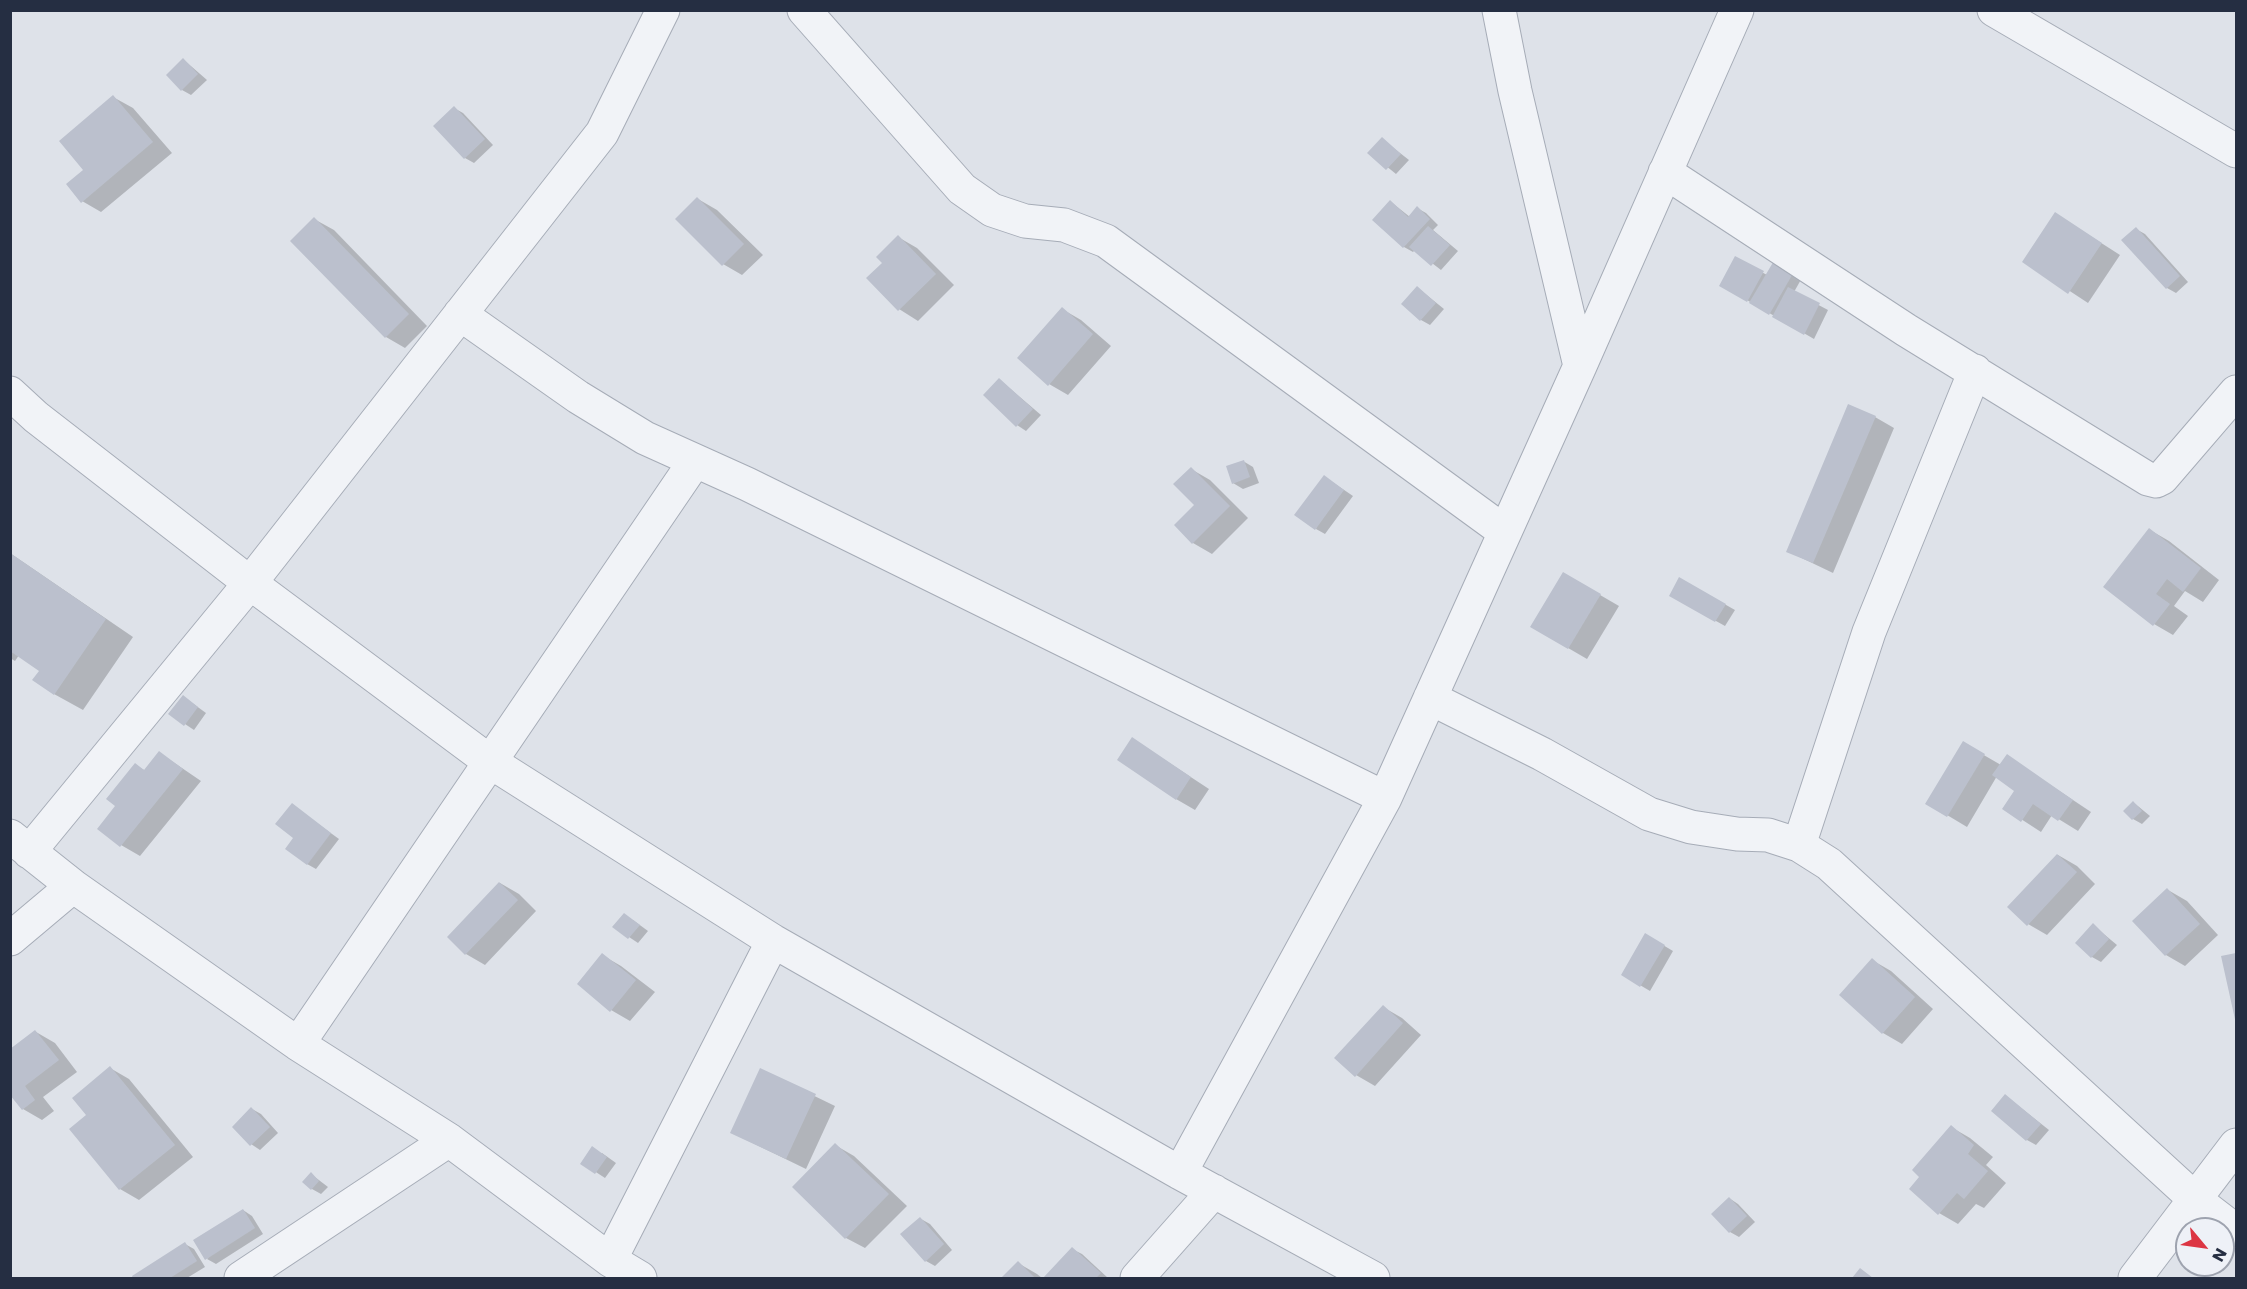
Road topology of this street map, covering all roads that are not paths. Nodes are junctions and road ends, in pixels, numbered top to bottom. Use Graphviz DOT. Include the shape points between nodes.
graph roads {
  1 [pos="663,10"];
  2 [pos="804,10"];
  3 [pos="1499,10"];
  4 [pos="1737,10"];
  5 [pos="1994,10"];
  6 [pos="2236,151"];
  7 [pos="1665,172"];
  8 [pos="460,314"];
  9 [pos="1580,366"];
  10 [pos="1975,372"];
  11 [pos="2236,392"];
  12 [pos="10,393"];
  13 [pos="695,461"];
  14 [pos="1505,532"];
  15 [pos="250,583"];
  16 [pos="1430,698"];
  17 [pos="489,761"];
  18 [pos="1385,798"];
  19 [pos="20,844"];
  20 [pos="1799,845"];
  21 [pos="73,886"];
  22 [pos="10,939"];
  23 [pos="773,940"];
  24 [pos="298,1044"];
  25 [pos="449,1140"];
  26 [pos="2236,1145"];
  27 [pos="1180,1173"];
  28 [pos="1214,1191"];
  29 [pos="2197,1201"];
  30 [pos="2236,1231"];
  31 [pos="610,1260"];
  32 [pos="241,1278"];
  33 [pos="640,1278"];
  34 [pos="1137,1278"];
  35 [pos="1372,1278"];
  36 [pos="2135,1278"];
  1 -- 8 [label="street" via="602,133"];
  2 -- 14 [label="street" via="962,189 992,210 1025,221 1064,225 1106,241"];
  3 -- 9 [label="street"];
  4 -- 7 [label="street"];
  5 -- 6 [label="street"];
  7 -- 9 [label="street"];
  7 -- 10 [label="street"];
  8 -- 13 [label="street" via="578,397 645,438"];
  8 -- 15 [label="street"];
  9 -- 14 [label="street"];
  10 -- 11 [label="street" via="2156,481"];
  10 -- 20 [label="street" via="1869,632"];
  12 -- 15 [label="street"];
  13 -- 17 [label="street"];
  13 -- 18 [label="street"];
  14 -- 16 [label="street"];
  15 -- 17 [label="street"];
  15 -- 19 [label="street"];
  16 -- 18 [label="street"];
  16 -- 20 [label="street" via="1649,814 1691,827 1768,835"];
  17 -- 23 [label="street"];
  17 -- 24 [label="street"];
  18 -- 27 [label="street"];
  19 -- 21 [label="street"];
  20 -- 29 [label="street" via="1829,864 1912,938"];
  21 -- 22 [label="street"];
  21 -- 24 [label="street"];
  23 -- 27 [label="street"];
  23 -- 31 [label="street"];
  24 -- 25 [label="street"];
  25 -- 31 [label="street"];
  25 -- 32 [label="street"];
  26 -- 29 [label="street"];
  27 -- 28 [label="street"];
  28 -- 34 [label="street"];
  28 -- 35 [label="street"];
  29 -- 30 [label="street"];
  29 -- 36 [label="street"];
  31 -- 33 [label="street"];
}
